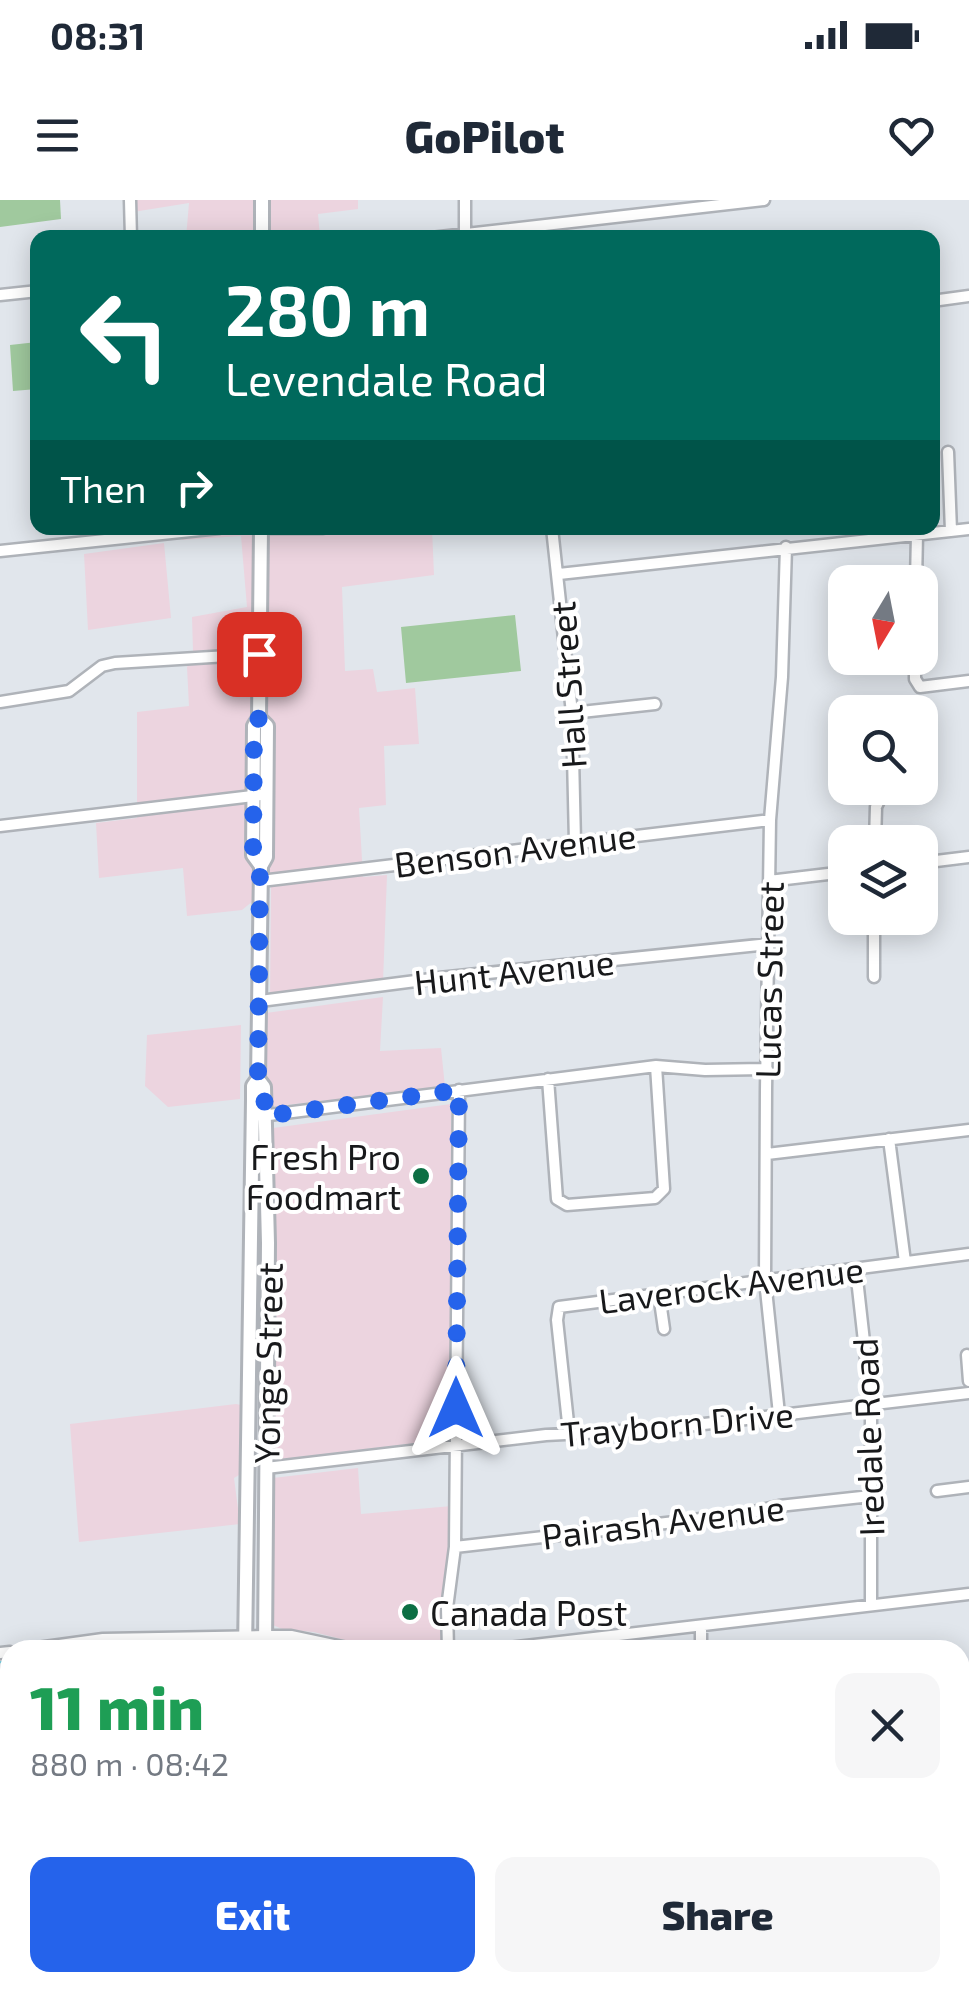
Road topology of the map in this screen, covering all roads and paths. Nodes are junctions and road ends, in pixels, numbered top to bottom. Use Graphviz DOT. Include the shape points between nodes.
graph roads {
  1 [pos="130,200"];
  2 [pos="262,200"];
  3 [pos="464,200"];
  4 [pos="764,200"];
  5 [pos="130,230"];
  6 [pos="262,230"];
  7 [pos="465,230"];
  8 [pos="508,230"];
  9 [pos="30,292"];
  10 [pos="0,295"];
  11 [pos="969,296"];
  12 [pos="940,299"];
  13 [pos="948,452"];
  14 [pos="969,529"];
  15 [pos="952,531"];
  16 [pos="940,532"];
  17 [pos="112,535"];
  18 [pos="260,535"];
  19 [pos="553,535"];
  20 [pos="848,535"];
  21 [pos="916,535"];
  22 [pos="786,546"];
  23 [pos="0,552"];
  24 [pos="916,565"];
  25 [pos="559,574"];
  26 [pos="259,654"];
  27 [pos="915,675"];
  28 [pos="969,681"];
  29 [pos="0,702"];
  30 [pos="655,704"];
  31 [pos="572,713"];
  32 [pos="260,795"];
  33 [pos="770,820"];
  34 [pos="0,826"];
  35 [pos="575,842"];
  36 [pos="969,857"];
  37 [pos="938,861"];
  38 [pos="828,874"];
  39 [pos="261,880"];
  40 [pos="769,881"];
  41 [pos="874,935"];
  42 [pos="768,944"];
  43 [pos="874,978"];
  44 [pos="260,1001"];
  45 [pos="656,1066"];
  46 [pos="766,1069"];
  47 [pos="548,1079"];
  48 [pos="459,1090"];
  49 [pos="259,1117"];
  50 [pos="969,1130"];
  51 [pos="889,1140"];
  52 [pos="767,1154"];
  53 [pos="969,1254"];
  54 [pos="905,1262"];
  55 [pos="856,1270"];
  56 [pos="765,1280"];
  57 [pos="660,1294"];
  58 [pos="664,1329"];
  59 [pos="967,1356"];
  60 [pos="969,1381"];
  61 [pos="969,1393"];
  62 [pos="871,1404"];
  63 [pos="779,1414"];
  64 [pos="569,1432"];
  65 [pos="457,1444"];
  66 [pos="266,1468"];
  67 [pos="969,1487"];
  68 [pos="938,1491"];
  69 [pos="871,1496"];
  70 [pos="455,1546"];
  71 [pos="969,1594"];
  72 [pos="871,1605"];
  73 [pos="700,1626"];
  74 [pos="96,1640"];
  75 [pos="138,1640"];
  76 [pos="245,1640"];
  77 [pos="265,1640"];
  78 [pos="276,1640"];
  79 [pos="310,1640"];
  80 [pos="448,1640"];
  81 [pos="578,1640"];
  82 [pos="700,1640"];
  1 -- 5 [label="street"];
  2 -- 6 [label="main road"];
  3 -- 7 [label="street"];
  4 -- 8 [label="street"];
  9 -- 10 [label="street"];
  11 -- 12 [label="street"];
  13 -- 15 [label="street"];
  14 -- 15 [label="street"];
  15 -- 16 [label="street"];
  17 -- 23 [label="street"];
  18 -- 26 [label="main road, Yonge Street"];
  19 -- 25 [label="street, Hall Street"];
  20 -- 22 [label="street"];
  21 -- 24 [label="street"];
  22 -- 25 [label="street"];
  22 -- 33 [label="street, Lucas Street"];
  25 -- 31 [label="street, Hall Street"];
  26 -- 29 [label="street" via="115,663 69,691"];
  26 -- 32 [label="main road, Yonge Street" via="254,726"];
  27 -- 28 [label="street" via="920,687"];
  30 -- 31 [label="street"];
  31 -- 35 [label="street, Hall Street"];
  32 -- 34 [label="street"];
  32 -- 39 [label="main road, Yonge Street" via="253,857"];
  33 -- 35 [label="street, Benson Avenue"];
  33 -- 40 [label="street, Lucas Street"];
  35 -- 39 [label="street, Benson Avenue"];
  36 -- 37 [label="street"];
  38 -- 40 [label="street"];
  39 -- 44 [label="main road, Yonge Street"];
  40 -- 42 [label="street, Lucas Street"];
  41 -- 43 [label="street"];
  42 -- 44 [label="street, Hunt Avenue"];
  42 -- 46 [label="street, Lucas Street"];
  44 -- 49 [label="main road, Yonge Street" via="253,1086"];
  45 -- 46 [label="street"];
  45 -- 47 [label="street"];
  45 -- 47 [label="street" via="664,1189 654,1198 567,1205 557,1200"];
  46 -- 52 [label="street, Lucas Street"];
  47 -- 48 [label="street"];
  48 -- 49 [label="street"];
  48 -- 65 [label="street"];
  49 -- 66 [label="main road, Yonge Street" via="268,1243"];
  49 -- 76 [label="main road, Yonge Street" via="247,1326"];
  50 -- 51 [label="street"];
  51 -- 52 [label="street"];
  51 -- 54 [label="street"];
  52 -- 56 [label="street, Lucas Street"];
  53 -- 54 [label="street, Laverock Avenue"];
  54 -- 55 [label="street, Laverock Avenue"];
  55 -- 56 [label="street, Laverock Avenue"];
  55 -- 62 [label="street, Iredale Road"];
  56 -- 57 [label="street, Laverock Avenue"];
  56 -- 63 [label="street, Lucas Street"];
  57 -- 58 [label="street"];
  57 -- 64 [label="street, Laverock Avenue" via="559,1307"];
  59 -- 60 [label="street"];
  61 -- 62 [label="street, Trayborn Drive"];
  62 -- 63 [label="street, Trayborn Drive"];
  62 -- 69 [label="street, Iredale Road"];
  63 -- 64 [label="street, Trayborn Drive"];
  64 -- 65 [label="street, Trayborn Drive"];
  65 -- 66 [label="street, Trayborn Drive"];
  65 -- 70 [label="street"];
  66 -- 77 [label="main road, Yonge Street"];
  67 -- 68 [label="street"];
  69 -- 70 [label="street, Pairash Avenue"];
  69 -- 72 [label="street, Iredale Road"];
  70 -- 80 [label="street"];
  71 -- 72 [label="street"];
  72 -- 73 [label="street"];
  73 -- 81 [label="street"];
  73 -- 82 [label="street"];
  74 -- 75 [label="street"];
  78 -- 79 [label="street"];
}
